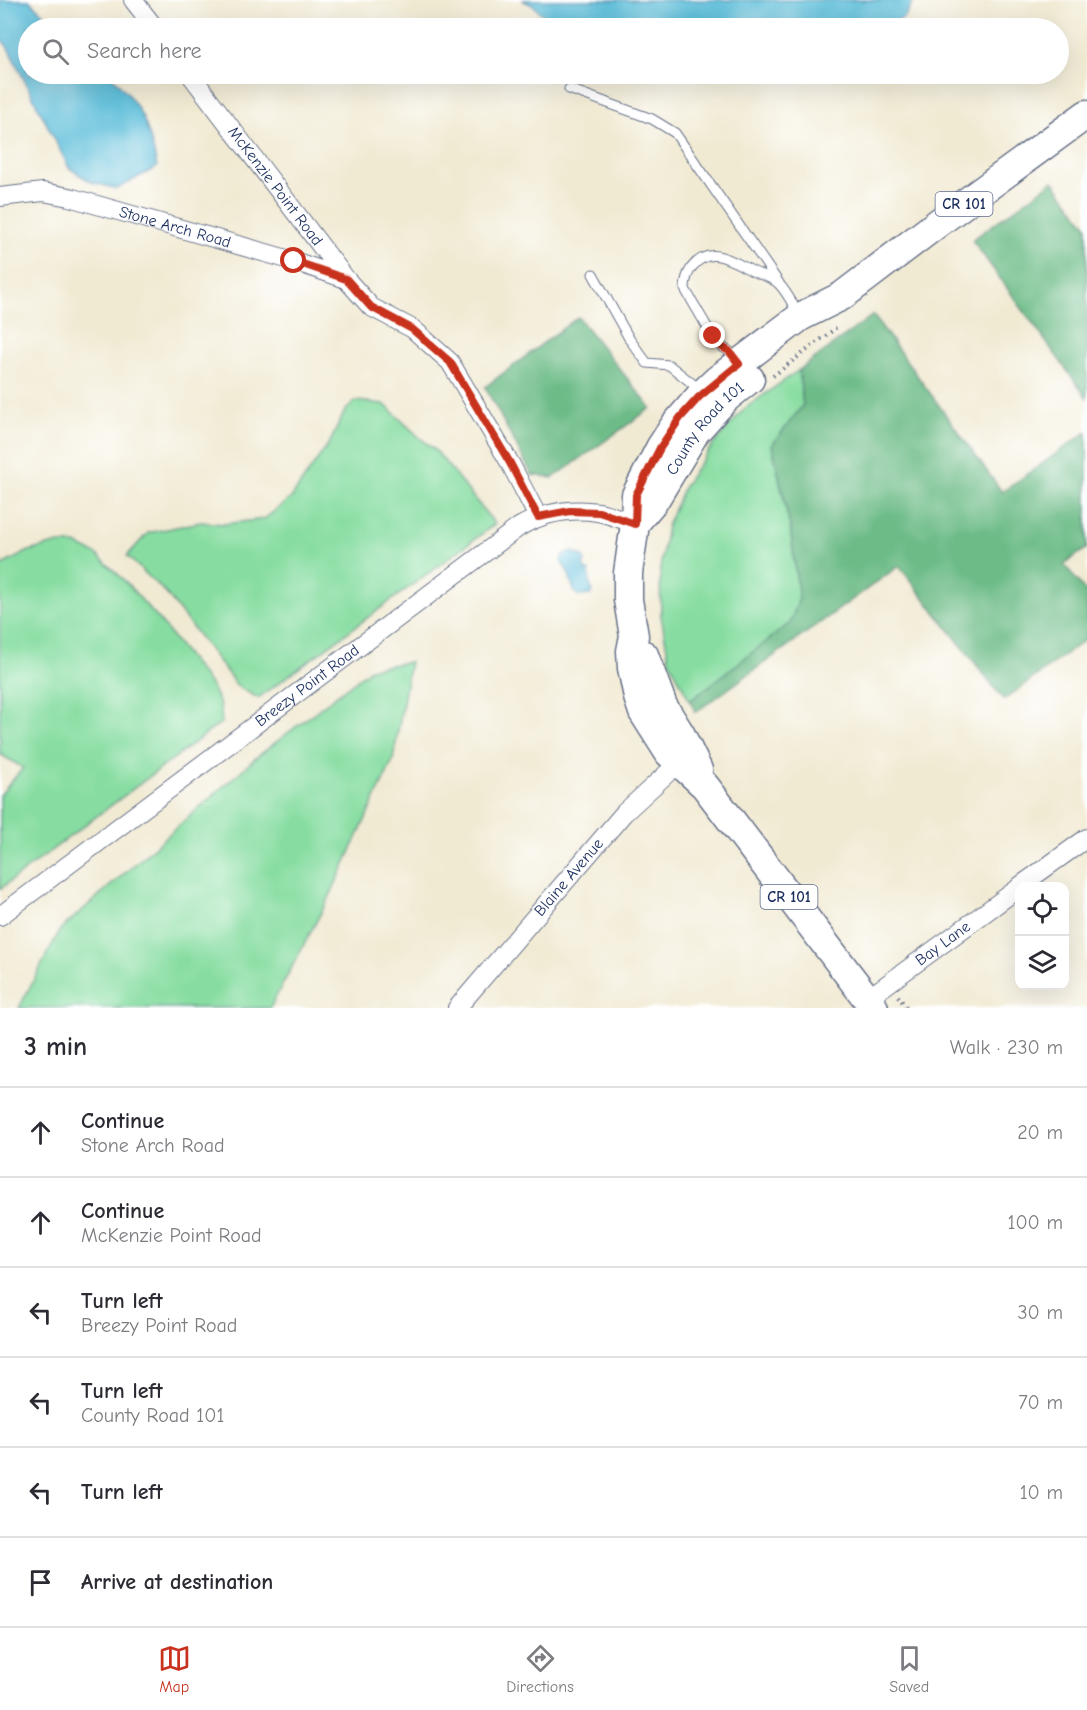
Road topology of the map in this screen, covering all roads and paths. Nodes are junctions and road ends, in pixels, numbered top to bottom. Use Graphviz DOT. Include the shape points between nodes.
graph roads {
  1 [pos="133,0"];
  2 [pos="147,18"];
  3 [pos="198,84"];
  4 [pos="569,89"];
  5 [pos="1087,114"];
  6 [pos="0,196"];
  7 [pos="593,274"];
  8 [pos="346,279"];
  9 [pos="778,284"];
  10 [pos="842,296"];
  11 [pos="800,317"];
  12 [pos="739,364"];
  13 [pos="706,405"];
  14 [pos="538,517"];
  15 [pos="635,524"];
  16 [pos="684,758"];
  17 [pos="1087,838"];
  18 [pos="1027,882"];
  19 [pos="1015,891"];
  20 [pos="0,916"];
  21 [pos="870,1004"];
  22 [pos="457,1008"];
  1 -- 2 [label="street"];
  3 -- 8 [label="street, McKenzie Point Road"];
  4 -- 9 [label="lane" via="652,118 675,133"];
  5 -- 10 [label="main road, County Road 101 / CR 101"];
  6 -- 8 [label="street, Stone Arch Road" via="43,192 69,198"];
  7 -- 13 [label="lane" via="646,363 669,365 693,384"];
  8 -- 14 [label="street, McKenzie Point Road" via="371,307 412,329 450,362"];
  9 -- 11 [label="lane"];
  9 -- 12 [label="lane" via="714,255 697,262 685,280 685,288 713,336"];
  10 -- 11 [label="main road, County Road 101 / CR 101"];
  10 -- 13 [label="main road, County Road 101 / CR 101" via="821,324 725,399"];
  11 -- 12 [label="main road, County Road 101 / CR 101"];
  12 -- 13 [label="main road, County Road 101 / CR 101"];
  13 -- 15 [label="main road, County Road 101 / CR 101" via="675,425 648,468 636,495"];
  14 -- 15 [label="street, Breezy Point Road" via="570,511 599,512"];
  14 -- 20 [label="street, Breezy Point Road" via="506,535"];
  15 -- 16 [label="main road, County Road 101 / CR 101" via="628,573 633,636 642,649 663,706 681,735"];
  16 -- 21 [label="main road, County Road 101 / CR 101"];
  16 -- 22 [label="street, Blaine Avenue" via="624,813"];
  17 -- 18 [label="street, Bay Lane"];
  19 -- 21 [label="street, Bay Lane"];
}
